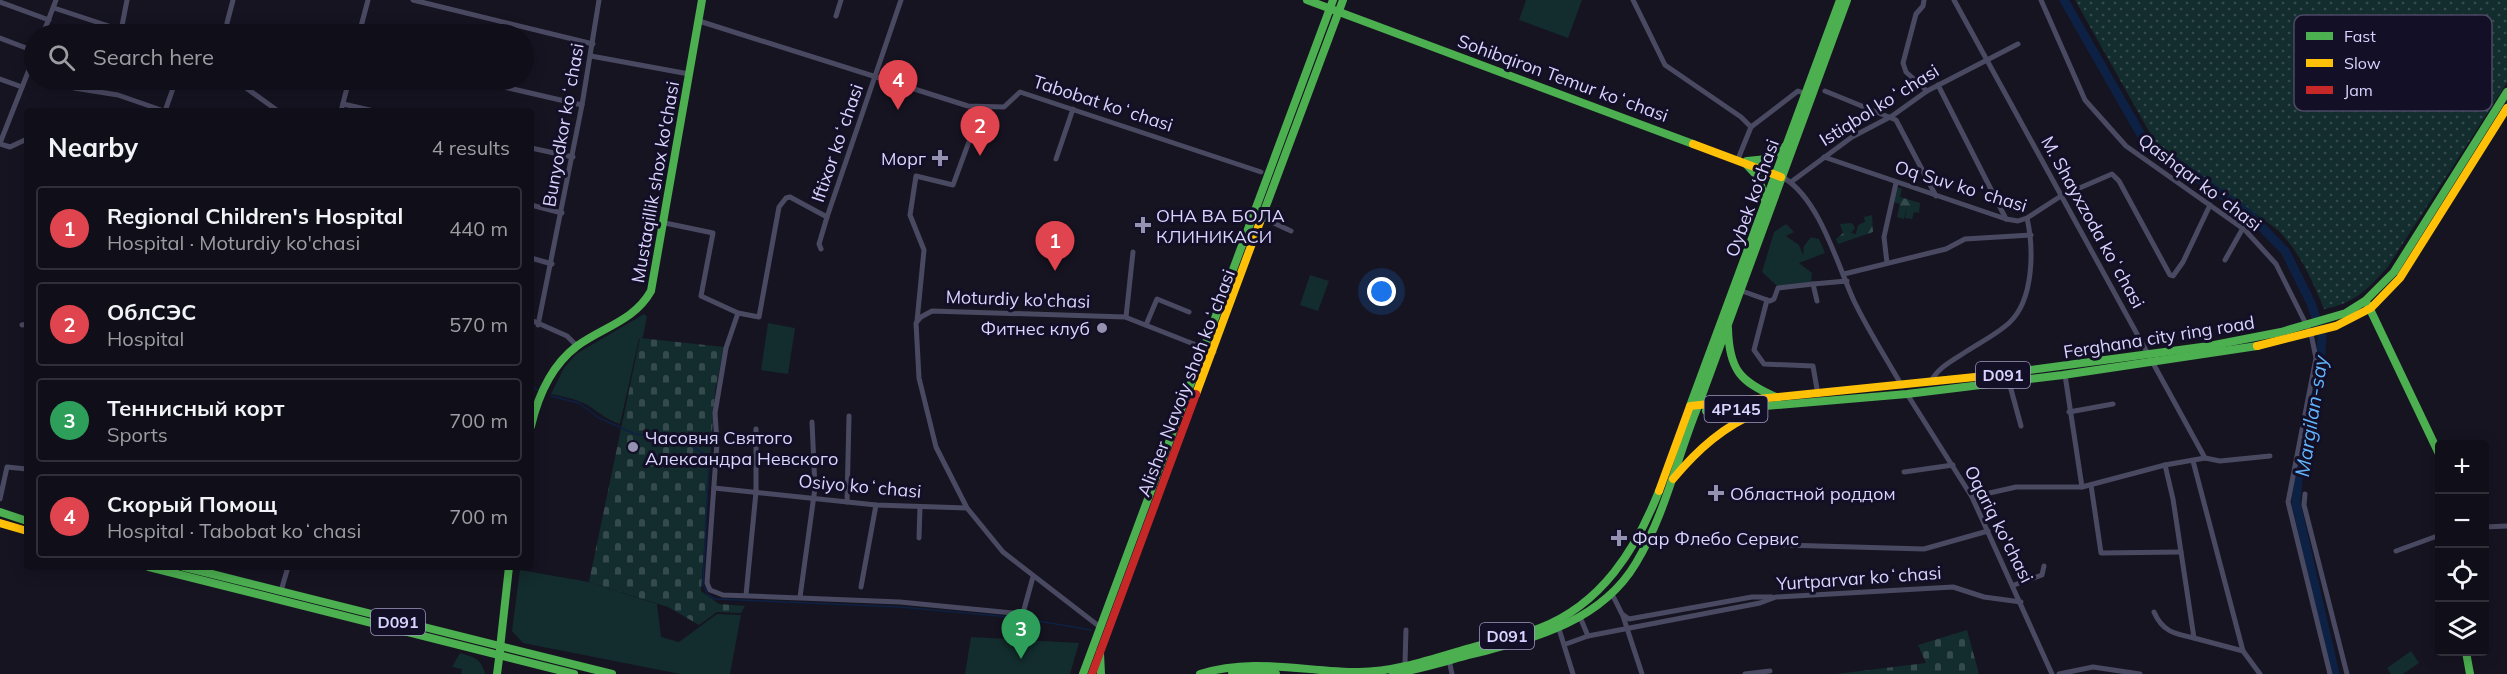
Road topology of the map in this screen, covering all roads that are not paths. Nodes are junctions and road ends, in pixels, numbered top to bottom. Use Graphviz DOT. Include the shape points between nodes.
graph roads {
  1 [pos="56,0"];
  2 [pos="127,0"];
  3 [pos="233,0"];
  4 [pos="368,0"];
  5 [pos="413,0"];
  6 [pos="598,0"];
  7 [pos="702,0"];
  8 [pos="841,0"];
  9 [pos="901,0"];
  10 [pos="1307,0"];
  11 [pos="1343,0"];
  12 [pos="1634,0"];
  13 [pos="1840,0"];
  14 [pos="1847,0"];
  15 [pos="1924,0"];
  16 [pos="1954,0"];
  17 [pos="2041,0"];
  18 [pos="0,2"];
  19 [pos="1334,6"];
  20 [pos="54,8"];
  21 [pos="836,16"];
  22 [pos="49,20"];
  23 [pos="699,21"];
  24 [pos="227,23"];
  25 [pos="47,24"];
  26 [pos="100,24"];
  27 [pos="122,24"];
  28 [pos="362,24"];
  29 [pos="511,24"];
  30 [pos="534,30"];
  31 [pos="0,38"];
  32 [pos="592,44"];
  33 [pos="2018,44"];
  34 [pos="24,47"];
  35 [pos="591,56"];
  36 [pos="1987,60"];
  37 [pos="689,74"];
  38 [pos="875,78"];
  39 [pos="0,79"];
  40 [pos="24,82"];
  41 [pos="1938,85"];
  42 [pos="22,87"];
  43 [pos="87,90"];
  44 [pos="173,90"];
  45 [pos="249,90"];
  46 [pos="346,90"];
  47 [pos="517,90"];
  48 [pos="1825,91"];
  49 [pos="1927,91"];
  50 [pos="2507,92"];
  51 [pos="1807,94"];
  52 [pos="343,104"];
  53 [pos="582,105"];
  54 [pos="156,108"];
  55 [pos="166,108"];
  56 [pos="274,108"];
  57 [pos="342,108"];
  58 [pos="361,108"];
  59 [pos="2507,108"];
  60 [pos="981,109"];
  61 [pos="1073,109"];
  62 [pos="1892,116"];
  63 [pos="0,122"];
  64 [pos="8,124"];
  65 [pos="1751,127"];
  66 [pos="24,140"];
  67 [pos="0,143"];
  68 [pos="1789,143"];
  69 [pos="534,149"];
  70 [pos="573,157"];
  71 [pos="1824,157"];
  72 [pos="1056,159"];
  73 [pos="1740,160"];
  74 [pos="2468,160"];
  75 [pos="1261,172"];
  76 [pos="1784,178"];
  77 [pos="1896,183"];
  78 [pos="1936,195"];
  79 [pos="2061,196"];
  80 [pos="1766,204"];
  81 [pos="2210,205"];
  82 [pos="534,207"];
  83 [pos="562,213"];
  84 [pos="827,217"];
  85 [pos="1263,218"];
  86 [pos="2027,218"];
  87 [pos="2006,219"];
  88 [pos="665,223"];
  89 [pos="2243,228"];
  90 [pos="1291,231"];
  91 [pos="2031,235"];
  92 [pos="821,249"];
  93 [pos="1133,252"];
  94 [pos="534,259"];
  95 [pos="2225,260"];
  96 [pos="1887,262"];
  97 [pos="552,264"];
  98 [pos="1844,274"];
  99 [pos="1847,281"];
  100 [pos="1813,284"];
  101 [pos="1742,291"];
  102 [pos="1767,300"];
  103 [pos="2365,301"];
  104 [pos="1817,302"];
  105 [pos="2371,308"];
  106 [pos="1189,312"];
  107 [pos="738,313"];
  108 [pos="1126,317"];
  109 [pos="534,322"];
  110 [pos="2334,322"];
  111 [pos="916,323"];
  112 [pos="538,325"];
  113 [pos="1146,325"];
  114 [pos="1728,328"];
  115 [pos="2312,329"];
  116 [pos="578,346"];
  117 [pos="1204,348"];
  118 [pos="1214,352"];
  119 [pos="2151,358"];
  120 [pos="2065,375"];
  121 [pos="2009,382"];
  122 [pos="1930,384"];
  123 [pos="1902,386"];
  124 [pos="1907,394"];
  125 [pos="1818,395"];
  126 [pos="1782,402"];
  127 [pos="2112,404"];
  128 [pos="1693,409"];
  129 [pos="2069,412"];
  130 [pos="534,415"];
  131 [pos="849,416"];
  132 [pos="812,422"];
  133 [pos="2021,426"];
  134 [pos="756,429"];
  135 [pos="2435,447"];
  136 [pos="2270,456"];
  137 [pos="2205,458"];
  138 [pos="2193,461"];
  139 [pos="1953,465"];
  140 [pos="2165,465"];
  141 [pos="24,469"];
  142 [pos="1904,472"];
  143 [pos="2091,485"];
  144 [pos="2082,487"];
  145 [pos="714,488"];
  146 [pos="1666,488"];
  147 [pos="756,492"];
  148 [pos="2306,494"];
  149 [pos="1972,497"];
  150 [pos="812,498"];
  151 [pos="0,499"];
  152 [pos="848,502"];
  153 [pos="876,505"];
  154 [pos="920,507"];
  155 [pos="967,508"];
  156 [pos="0,512"];
  157 [pos="24,519"];
  158 [pos="0,523"];
  159 [pos="2507,526"];
  160 [pos="2489,527"];
  161 [pos="24,530"];
  162 [pos="1988,531"];
  163 [pos="2435,536"];
  164 [pos="919,538"];
  165 [pos="1783,545"];
  166 [pos="2396,551"];
  167 [pos="2181,552"];
  168 [pos="2044,566"];
  169 [pos="161,570"];
  170 [pos="195,570"];
  171 [pos="287,570"];
  172 [pos="510,570"];
  173 [pos="1033,577"];
  174 [pos="2014,585"];
  175 [pos="861,587"];
  176 [pos="281,593"];
  177 [pos="1612,594"];
  178 [pos="746,595"];
  179 [pos="800,597"];
  180 [pos="1776,597"];
  181 [pos="2021,602"];
  182 [pos="1586,608"];
  183 [pos="2154,612"];
  184 [pos="1622,614"];
  185 [pos="1580,617"];
  186 [pos="1100,627"];
  187 [pos="1559,629"];
  188 [pos="1628,629"];
  189 [pos="1406,630"];
  190 [pos="1588,636"];
  191 [pos="2194,638"];
  192 [pos="1566,644"];
  193 [pos="500,648"];
  194 [pos="2242,651"];
  195 [pos="1100,653"];
  196 [pos="2467,656"];
  197 [pos="499,657"];
  198 [pos="1449,660"];
  199 [pos="1405,663"];
  200 [pos="2255,668"];
  201 [pos="1770,671"];
  202 [pos="497,674"];
  203 [pos="574,674"];
  204 [pos="612,674"];
  205 [pos="1083,674"];
  206 [pos="1092,674"];
  207 [pos="1101,674"];
  208 [pos="1200,674"];
  209 [pos="1232,674"];
  210 [pos="1276,674"];
  211 [pos="1397,674"];
  212 [pos="1452,674"];
  213 [pos="1573,674"];
  214 [pos="1642,674"];
  215 [pos="1745,674"];
  216 [pos="2052,674"];
  217 [pos="2059,674"];
  218 [pos="2140,674"];
  219 [pos="2250,674"];
  220 [pos="2260,674"];
  221 [pos="2330,674"];
  222 [pos="2347,674"];
  223 [pos="2470,674"];
  1 -- 20 [label="street"];
  2 -- 27 [label="street"];
  3 -- 24 [label="street"];
  4 -- 28 [label="street"];
  5 -- 29 [label="street"];
  6 -- 32 [label="street, Bunyodkor koʻchasi"];
  7 -- 23 [label="main road, Mustaqillik shox ko'chasi"];
  8 -- 21 [label="street"];
  9 -- 38 [label="street, Iftixor koʻchasi"];
  10 -- 19 [label="main road, Sohibqiron Temur koʻchasi"];
  11 -- 19 [label="main road, Alisher Navoiy shoh koʻchasi"];
  12 -- 65 [label="street" via="1665,65"];
  13 -- 51 [label="main road, Oybek ko‘chasi"];
  14 -- 76 [label="main road, Oybek ko‘chasi"];
  15 -- 49 [label="street" via="1903,63 1906,72"];
  16 -- 36 [label="street, M. Shayxzoda koʻchasi"];
  17 -- 81 [label="street, Qashqar koʻchasi" via="2085,100 2126,146"];
  18 -- 22 [label="street"];
  19 -- 73 [label="main road, Sohibqiron Temur koʻchasi"];
  19 -- 85 [label="main road, Alisher Navoiy shoh koʻchasi"];
  19 -- 117 [label="main road, Alisher Navoiy shoh koʻchasi"];
  20 -- 22 [label="street"];
  20 -- 26 [label="street"];
  22 -- 25 [label="street"];
  23 -- 37 [label="main road, Mustaqillik shox ko'chasi"];
  23 -- 38 [label="street, Tabobat koʻchasi"];
  30 -- 32 [label="street"];
  31 -- 34 [label="street"];
  32 -- 35 [label="street, Bunyodkor koʻchasi"];
  33 -- 36 [label="street, Istiqbol koʻchasi"];
  35 -- 37 [label="street"];
  35 -- 53 [label="street, Bunyodkor koʻchasi"];
  36 -- 41 [label="street, Istiqbol koʻchasi"];
  36 -- 79 [label="street, M. Shayxzoda koʻchasi"];
  37 -- 88 [label="main road, Mustaqillik shox ko'chasi"];
  38 -- 60 [label="street, Tabobat koʻchasi"];
  38 -- 84 [label="street, Iftixor koʻchasi"];
  39 -- 42 [label="street"];
  40 -- 42 [label="street"];
  41 -- 49 [label="street, Istiqbol koʻchasi"];
  41 -- 87 [label="street"];
  42 -- 64 [label="street"];
  43 -- 54 [label="street" via="118,95"];
  44 -- 55 [label="street"];
  45 -- 56 [label="street"];
  46 -- 52 [label="street"];
  47 -- 53 [label="street"];
  48 -- 62 [label="street"];
  49 -- 62 [label="street, Istiqbol koʻchasi"];
  50 -- 74 [label="main road, Ferghana city ring road / D091"];
  51 -- 65 [label="street" via="1798,91"];
  51 -- 68 [label="main road, Oybek ko‘chasi"];
  52 -- 57 [label="street"];
  52 -- 58 [label="street"];
  53 -- 70 [label="street, Bunyodkor koʻchasi"];
  59 -- 74 [label="main road, Ferghana city ring road / D091"];
  60 -- 61 [label="street, Tabobat koʻchasi" via="1004,107 1020,92"];
  60 -- 111 [label="street" via="953,185 916,176 910,215 924,250"];
  61 -- 72 [label="street"];
  61 -- 75 [label="street, Tabobat koʻchasi"];
  62 -- 71 [label="street, Istiqbol koʻchasi"];
  62 -- 78 [label="street"];
  63 -- 64 [label="street"];
  64 -- 67 [label="street"];
  65 -- 73 [label="street"];
  66 -- 67 [label="street" via="10,147"];
  68 -- 73 [label="main road" via="1767,159"];
  68 -- 76 [label="main road, Oybek ko‘chasi"];
  69 -- 70 [label="street"];
  70 -- 83 [label="street, Bunyodkor koʻchasi"];
  71 -- 76 [label="street, Istiqbol koʻchasi"];
  71 -- 77 [label="street, Oq Suv koʻchasi"];
  73 -- 76 [label="main road, Sohibqiron Temur koʻchasi"];
  73 -- 80 [label="main road" via="1759,178"];
  74 -- 103 [label="main road, Ferghana city ring road / D091" via="2394,272"];
  74 -- 105 [label="main road, Ferghana city ring road / D091" via="2400,278"];
  76 -- 80 [label="main road, Oybek ko‘chasi"];
  76 -- 98 [label="street" via="1826,232"];
  76 -- 101 [label="main road, Oybek ko‘chasi"];
  77 -- 78 [label="street, Oq Suv koʻchasi"];
  77 -- 96 [label="street" via="1884,237"];
  78 -- 87 [label="street, Oq Suv koʻchasi"];
  79 -- 81 [label="street" via="2112,174 2173,276"];
  79 -- 86 [label="street"];
  79 -- 119 [label="street, M. Shayxzoda koʻchasi"];
  80 -- 128 [label="main road, Oybek ko‘chasi"];
  81 -- 89 [label="street, Qashqar koʻchasi"];
  82 -- 83 [label="street"];
  83 -- 97 [label="street, Bunyodkor koʻchasi"];
  84 -- 92 [label="street"];
  84 -- 107 [label="street, Iftixor koʻchasi" via="790,197 783,201 760,315"];
  85 -- 90 [label="street"];
  85 -- 118 [label="main road, Alisher Navoiy shoh koʻchasi"];
  86 -- 87 [label="street, Oq Suv koʻchasi"];
  86 -- 91 [label="street, Oq Suv koʻchasi"];
  88 -- 107 [label="street" via="713,233 701,296"];
  88 -- 116 [label="main road, Mustaqillik shox ko'chasi" via="645,304"];
  89 -- 95 [label="street"];
  89 -- 115 [label="street, Qashqar koʻchasi" via="2276,264"];
  91 -- 96 [label="street" via="1965,239 1946,249"];
  91 -- 122 [label="street, Oq Suv koʻchasi" via="2031,272 2015,316 2004,328 1937,370"];
  93 -- 108 [label="street"];
  94 -- 97 [label="street"];
  96 -- 98 [label="street"];
  97 -- 112 [label="street, Bunyodkor koʻchasi"];
  98 -- 99 [label="street"];
  99 -- 100 [label="street"];
  99 -- 123 [label="street"];
  100 -- 102 [label="street" via="1778,288 1774,299"];
  100 -- 104 [label="street"];
  101 -- 102 [label="street"];
  101 -- 114 [label="main road, Oybek ko‘chasi"];
  102 -- 125 [label="street" via="1754,350 1764,364 1813,366"];
  103 -- 105 [label="main road"];
  103 -- 110 [label="main road, Ferghana city ring road / D091"];
  105 -- 110 [label="main road, Ferghana city ring road / D091"];
  105 -- 135 [label="main road"];
  106 -- 113 [label="street" via="1156,299"];
  107 -- 145 [label="street" via="726,348 715,413"];
  108 -- 111 [label="street, Moturdiy ko'chasi" via="933,311"];
  108 -- 113 [label="street, Moturdiy ko'chasi"];
  109 -- 112 [label="street"];
  110 -- 115 [label="main road, Ferghana city ring road / D091"];
  111 -- 155 [label="street" via="919,378 936,447"];
  112 -- 116 [label="street" via="567,336"];
  113 -- 117 [label="street, Moturdiy ko'chasi"];
  114 -- 126 [label="main road" via="1727,351 1734,370 1751,386"];
  114 -- 128 [label="main road, Oybek ko‘chasi"];
  115 -- 119 [label="main road, Ferghana city ring road / D091" via="2257,346"];
  115 -- 221 [label="street, Qashqar koʻchasi" via="2316,358 2288,502"];
  116 -- 130 [label="main road, Mustaqillik shox ko'chasi" via="552,377"];
  117 -- 118 [label="street, Moturdiy ko'chasi"];
  117 -- 186 [label="main road, Alisher Navoiy shoh koʻchasi"];
  118 -- 195 [label="main road, Alisher Navoiy shoh koʻchasi"];
  119 -- 120 [label="main road, Ferghana city ring road / D091"];
  119 -- 122 [label="main road, Ferghana city ring road / D091"];
  119 -- 137 [label="street, M. Shayxzoda koʻchasi"];
  120 -- 121 [label="main road, Ferghana city ring road / D091"];
  120 -- 129 [label="street"];
  121 -- 124 [label="main road, Ferghana city ring road / D091"];
  121 -- 133 [label="street"];
  122 -- 123 [label="main road, Ferghana city ring road / D091"];
  123 -- 125 [label="main road, Ferghana city ring road / D091"];
  124 -- 126 [label="main road, Ferghana city ring road / D091"];
  124 -- 139 [label="street, Oqariq ko'chasi"];
  125 -- 126 [label="main road, Ferghana city ring road / D091"];
  126 -- 128 [label="main road, Ferghana city ring road / 4P145"];
  126 -- 146 [label="main road, D091" via="1730,424 1702,446"];
  127 -- 129 [label="street"];
  128 -- 146 [label="main road, D091"];
  128 -- 182 [label="main road, D091" via="1640,537 1617,574"];
  129 -- 144 [label="street"];
  131 -- 152 [label="street"];
  132 -- 150 [label="street"];
  134 -- 147 [label="street"];
  136 -- 137 [label="street" via="2220,461"];
  137 -- 138 [label="street"];
  138 -- 140 [label="street"];
  138 -- 194 [label="street"];
  139 -- 142 [label="street"];
  139 -- 149 [label="street, Oqariq ko'chasi"];
  140 -- 143 [label="street"];
  140 -- 167 [label="street"];
  141 -- 151 [label="street" via="8,467"];
  143 -- 144 [label="street"];
  143 -- 167 [label="street" via="2101,553"];
  144 -- 149 [label="street" via="2016,487"];
  145 -- 147 [label="street, Osiyo koʻchasi"];
  145 -- 178 [label="street" via="708,586 719,594"];
  146 -- 177 [label="main road, D091" via="1648,540"];
  147 -- 150 [label="street, Osiyo koʻchasi"];
  147 -- 178 [label="street"];
  148 -- 222 [label="street" via="2304,506"];
  149 -- 162 [label="street, Oqariq ko'chasi"];
  150 -- 152 [label="street, Osiyo koʻchasi"];
  150 -- 179 [label="street"];
  152 -- 153 [label="street, Osiyo koʻchasi"];
  153 -- 154 [label="street, Osiyo koʻchasi"];
  153 -- 175 [label="street"];
  154 -- 155 [label="street, Osiyo koʻchasi"];
  154 -- 164 [label="street"];
  155 -- 173 [label="street" via="1003,552"];
  156 -- 157 [label="main road"];
  158 -- 161 [label="main road"];
  159 -- 160 [label="street"];
  162 -- 165 [label="street" via="1924,549"];
  162 -- 174 [label="street, Oqariq ko'chasi"];
  163 -- 166 [label="street"];
  167 -- 191 [label="street"];
  168 -- 174 [label="street" via="2042,575"];
  169 -- 197 [label="main road, D091"];
  170 -- 176 [label="main road, D091"];
  171 -- 176 [label="street"];
  172 -- 193 [label="main road"];
  173 -- 179 [label="street" via="1023,613"];
  173 -- 186 [label="street"];
  174 -- 181 [label="street, Oqariq ko'chasi"];
  176 -- 193 [label="main road, D091"];
  177 -- 182 [label="main road, D091"];
  177 -- 184 [label="street"];
  178 -- 179 [label="street"];
  180 -- 181 [label="street, Yurtparvar koʻchasi" via="1953,586 1984,597"];
  180 -- 184 [label="street" via="1752,597 1629,619"];
  180 -- 188 [label="street, Yurtparvar koʻchasi"];
  181 -- 216 [label="street, Oqariq ko'chasi"];
  182 -- 185 [label="main road, D091"];
  182 -- 199 [label="main road, D091" via="1540,628"];
  183 -- 191 [label="street" via="2162,627"];
  184 -- 188 [label="street"];
  185 -- 187 [label="main road, D091"];
  185 -- 190 [label="street"];
  186 -- 205 [label="main road, Alisher Navoiy shoh koʻchasi"];
  187 -- 192 [label="street"];
  187 -- 198 [label="main road, D091"];
  188 -- 190 [label="street, Yurtparvar koʻchasi"];
  188 -- 214 [label="street"];
  189 -- 199 [label="street"];
  190 -- 192 [label="street, Yurtparvar koʻchasi"];
  191 -- 194 [label="street"];
  192 -- 213 [label="street"];
  193 -- 197 [label="main road"];
  193 -- 204 [label="main road, D091"];
  194 -- 200 [label="street"];
  195 -- 206 [label="main road, Alisher Navoiy shoh koʻchasi"];
  195 -- 207 [label="main road"];
  196 -- 223 [label="main road"];
  197 -- 202 [label="main road"];
  197 -- 203 [label="main road, D091"];
  198 -- 211 [label="main road, D091"];
  198 -- 212 [label="street"];
  199 -- 208 [label="main road, D091" via="1362,672 1329,673 1247,664"];
  200 -- 219 [label="street"];
  200 -- 220 [label="street"];
  201 -- 215 [label="street"];
  209 -- 210 [label="main road"];
  217 -- 218 [label="street" via="2093,668"];
}
